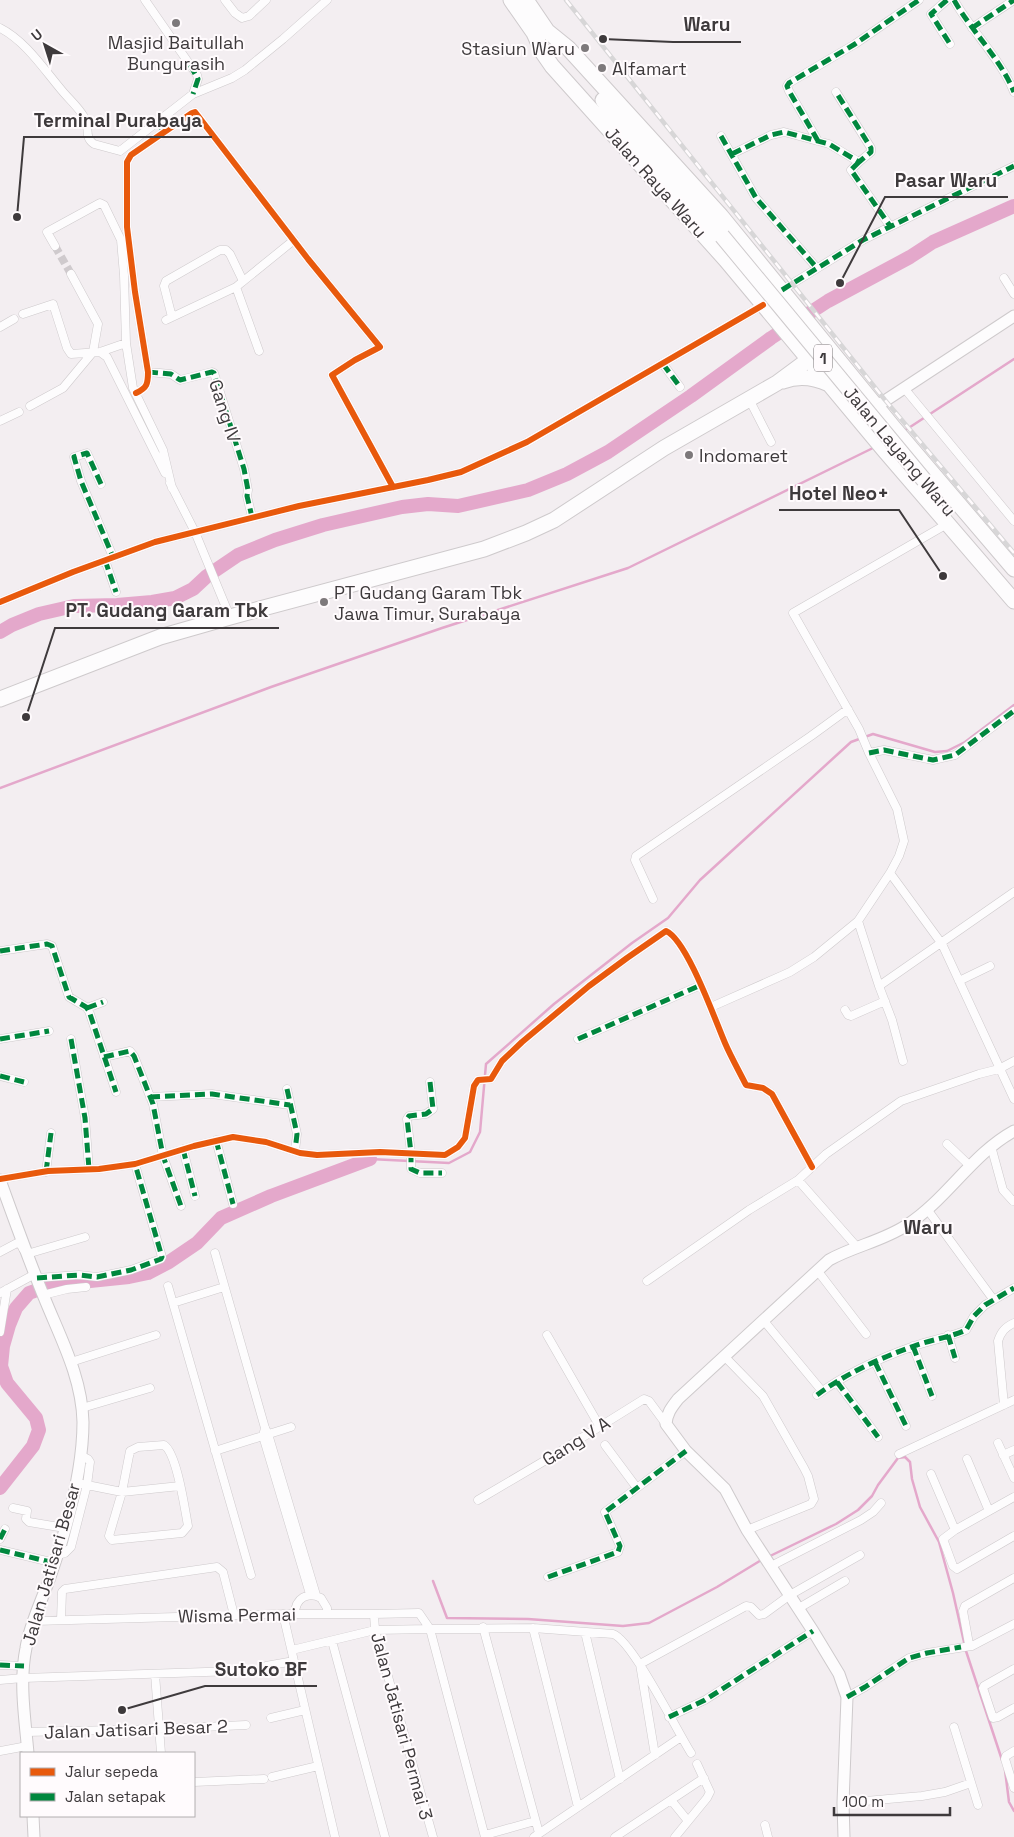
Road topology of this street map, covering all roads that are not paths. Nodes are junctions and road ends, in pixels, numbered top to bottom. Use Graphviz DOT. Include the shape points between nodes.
graph roads {
  1 [pos="144,0"];
  2 [pos="225,0"];
  3 [pos="266,0"];
  4 [pos="327,0"];
  5 [pos="511,0"];
  6 [pos="526,0"];
  7 [pos="920,0"];
  8 [pos="947,0"];
  9 [pos="954,0"];
  10 [pos="1014,0"];
  11 [pos="0,28"];
  12 [pos="972,28"];
  13 [pos="540,32"];
  14 [pos="950,44"];
  15 [pos="836,92"];
  16 [pos="1014,92"];
  17 [pos="193,94"];
  18 [pos="157,121"];
  19 [pos="164,132"];
  20 [pos="721,136"];
  21 [pos="818,141"];
  22 [pos="732,154"];
  23 [pos="859,162"];
  24 [pos="1014,166"];
  25 [pos="890,226"];
  26 [pos="294,240"];
  27 [pos="55,246"];
  28 [pos="816,267"];
  29 [pos="70,274"];
  30 [pos="1004,278"];
  31 [pos="243,281"];
  32 [pos="236,287"];
  33 [pos="782,290"];
  34 [pos="1014,294"];
  35 [pos="763,305"];
  36 [pos="23,314"];
  37 [pos="1014,316"];
  38 [pos="14,318"];
  39 [pos="0,327"];
  40 [pos="815,330"];
  41 [pos="126,343"];
  42 [pos="828,346"];
  43 [pos="798,348"];
  44 [pos="259,351"];
  45 [pos="97,352"];
  46 [pos="662,364"];
  47 [pos="148,372"];
  48 [pos="777,383"];
  49 [pos="830,385"];
  50 [pos="680,387"];
  51 [pos="904,388"];
  52 [pos="136,393"];
  53 [pos="749,399"];
  54 [pos="30,406"];
  55 [pos="876,406"];
  56 [pos="20,412"];
  57 [pos="0,422"];
  58 [pos="772,442"];
  59 [pos="101,484"];
  60 [pos="393,487"];
  61 [pos="172,488"];
  62 [pos="252,517"];
  63 [pos="1014,521"];
  64 [pos="948,524"];
  65 [pos="195,532"];
  66 [pos="109,559"];
  67 [pos="1014,569"];
  68 [pos="1014,586"];
  69 [pos="116,592"];
  70 [pos="1014,601"];
  71 [pos="0,602"];
  72 [pos="230,617"];
  73 [pos="0,699"];
  74 [pos="848,709"];
  75 [pos="1014,711"];
  76 [pos="868,753"];
  77 [pos="890,873"];
  78 [pos="1014,892"];
  79 [pos="653,898"];
  80 [pos="858,921"];
  81 [pos="942,944"];
  82 [pos="0,951"];
  83 [pos="990,966"];
  84 [pos="959,980"];
  85 [pos="701,985"];
  86 [pos="879,986"];
  87 [pos="103,1002"];
  88 [pos="885,1002"];
  89 [pos="711,1007"];
  90 [pos="87,1008"];
  91 [pos="846,1010"];
  92 [pos="48,1031"];
  93 [pos="0,1039"];
  94 [pos="71,1039"];
  95 [pos="578,1039"];
  96 [pos="104,1057"];
  97 [pos="903,1060"];
  98 [pos="1014,1062"];
  99 [pos="999,1069"];
  100 [pos="0,1076"];
  101 [pos="24,1082"];
  102 [pos="430,1082"];
  103 [pos="287,1089"];
  104 [pos="116,1092"];
  105 [pos="150,1097"];
  106 [pos="1014,1100"];
  107 [pos="290,1105"];
  108 [pos="1014,1131"];
  109 [pos="51,1133"];
  110 [pos="216,1140"];
  111 [pos="947,1144"];
  112 [pos="991,1146"];
  113 [pos="183,1149"];
  114 [pos="298,1152"];
  115 [pos="411,1155"];
  116 [pos="163,1156"];
  117 [pos="135,1164"];
  118 [pos="970,1166"];
  119 [pos="812,1167"];
  120 [pos="89,1170"];
  121 [pos="46,1172"];
  122 [pos="442,1173"];
  123 [pos="0,1180"];
  124 [pos="798,1180"];
  125 [pos="195,1196"];
  126 [pos="3,1201"];
  127 [pos="1013,1201"];
  128 [pos="233,1204"];
  129 [pos="181,1206"];
  130 [pos="927,1209"];
  131 [pos="85,1237"];
  132 [pos="857,1247"];
  133 [pos="0,1252"];
  134 [pos="215,1253"];
  135 [pos="27,1254"];
  136 [pos="817,1270"];
  137 [pos="647,1281"];
  138 [pos="38,1283"];
  139 [pos="168,1286"];
  140 [pos="86,1287"];
  141 [pos="224,1287"];
  142 [pos="1014,1288"];
  143 [pos="4,1291"];
  144 [pos="993,1299"];
  145 [pos="173,1303"];
  146 [pos="764,1321"];
  147 [pos="1014,1323"];
  148 [pos="0,1332"];
  149 [pos="866,1334"];
  150 [pos="156,1335"];
  151 [pos="547,1335"];
  152 [pos="948,1335"];
  153 [pos="913,1346"];
  154 [pos="725,1357"];
  155 [pos="955,1358"];
  156 [pos="71,1362"];
  157 [pos="875,1362"];
  158 [pos="836,1382"];
  159 [pos="150,1388"];
  160 [pos="932,1396"];
  161 [pos="1014,1400"];
  162 [pos="1004,1405"];
  163 [pos="82,1408"];
  164 [pos="666,1424"];
  165 [pos="906,1426"];
  166 [pos="291,1427"];
  167 [pos="600,1427"];
  168 [pos="266,1433"];
  169 [pos="878,1437"];
  170 [pos="998,1443"];
  171 [pos="605,1445"];
  172 [pos="686,1450"];
  173 [pos="1014,1450"];
  174 [pos="215,1451"];
  175 [pos="898,1454"];
  176 [pos="80,1455"];
  177 [pos="1003,1455"];
  178 [pos="967,1459"];
  179 [pos="931,1474"];
  180 [pos="1014,1478"];
  181 [pos="76,1482"];
  182 [pos="87,1484"];
  183 [pos="180,1486"];
  184 [pos="636,1488"];
  185 [pos="122,1492"];
  186 [pos="1014,1497"];
  187 [pos="478,1500"];
  188 [pos="880,1503"];
  189 [pos="12,1508"];
  190 [pos="989,1511"];
  191 [pos="65,1528"];
  192 [pos="5,1529"];
  193 [pos="747,1530"];
  194 [pos="955,1530"];
  195 [pos="1014,1536"];
  196 [pos="0,1539"];
  197 [pos="0,1550"];
  198 [pos="860,1555"];
  199 [pos="56,1559"];
  200 [pos="771,1565"];
  201 [pos="251,1575"];
  202 [pos="548,1578"];
  203 [pos="1014,1578"];
  204 [pos="845,1581"];
  205 [pos="313,1594"];
  206 [pos="790,1595"];
  207 [pos="798,1608"];
  208 [pos="284,1614"];
  209 [pos="295,1614"];
  210 [pos="327,1614"];
  211 [pos="374,1614"];
  212 [pos="234,1615"];
  213 [pos="61,1620"];
  214 [pos="35,1621"];
  215 [pos="1014,1624"];
  216 [pos="483,1627"];
  217 [pos="533,1628"];
  218 [pos="430,1629"];
  219 [pos="375,1630"];
  220 [pos="813,1631"];
  221 [pos="585,1632"];
  222 [pos="332,1641"];
  223 [pos="966,1647"];
  224 [pos="292,1650"];
  225 [pos="294,1661"];
  226 [pos="640,1664"];
  227 [pos="0,1665"];
  228 [pos="266,1666"];
  229 [pos="1014,1669"];
  230 [pos="23,1672"];
  231 [pos="236,1672"];
  232 [pos="155,1674"];
  233 [pos="0,1680"];
  234 [pos="847,1697"];
  235 [pos="1014,1708"];
  236 [pos="305,1710"];
  237 [pos="670,1717"];
  238 [pos="270,1718"];
  239 [pos="246,1725"];
  240 [pos="954,1727"];
  241 [pos="159,1730"];
  242 [pos="26,1732"];
  243 [pos="681,1737"];
  244 [pos="28,1750"];
  245 [pos="0,1751"];
  246 [pos="1014,1751"];
  247 [pos="161,1752"];
  248 [pos="691,1753"];
  249 [pos="655,1755"];
  250 [pos="698,1764"];
  251 [pos="318,1766"];
  252 [pos="272,1777"];
  253 [pos="264,1778"];
  254 [pos="620,1778"];
  255 [pos="704,1778"];
  256 [pos="195,1782"];
  257 [pos="971,1783"];
  258 [pos="1014,1788"];
  259 [pos="671,1800"];
  260 [pos="843,1803"];
  261 [pos="978,1805"];
  262 [pos="578,1807"];
  263 [pos="33,1817"];
  264 [pos="535,1821"];
  265 [pos="688,1821"];
  266 [pos="765,1825"];
  267 [pos="536,1835"];
  268 [pos="485,1836"];
  269 [pos="34,1837"];
  270 [pos="335,1837"];
  271 [pos="385,1837"];
  272 [pos="433,1837"];
  273 [pos="615,1837"];
  274 [pos="674,1837"];
  275 [pos="768,1837"];
  276 [pos="844,1837"];
  1 -- 17 [label="street" via="197,75"];
  2 -- 3 [label="street" via="242,18 249,16"];
  4 -- 17 [label="street" via="245,70"];
  5 -- 13 [label="highway, Jalan Raya Waru / 1"];
  6 -- 13 [label="highway, Jalan Raya Waru / 1"];
  7 -- 21 [label="street" via="788,84"];
  8 -- 14 [label="street" via="931,13"];
  9 -- 12 [label="street"];
  10 -- 12 [label="street"];
  11 -- 18 [label="street" via="25,48 85,118 88,139 94,144 120,151"];
  12 -- 16 [label="street" via="997,59"];
  13 -- 33 [label="highway, Jalan Raya Waru" via="568,48 720,216"];
  13 -- 35 [label="highway, Jalan Raya Waru" via="543,53 552,66"];
  13 -- 68 [label="highway, Jalan Layang Waru / 1, bridge" via="605,112 630,134 722,236"];
  15 -- 23 [label="street" via="871,148 871,152"];
  17 -- 18 [label="street"];
  18 -- 19 [label="street"];
  19 -- 26 [label="street" via="197,113"];
  19 -- 47 [label="street" via="126,162 127,227"];
  20 -- 22 [label="street"];
  21 -- 22 [label="street" via="784,132"];
  21 -- 23 [label="street"];
  22 -- 28 [label="street" via="756,198"];
  23 -- 25 [label="street" via="851,170"];
  24 -- 25 [label="street"];
  25 -- 28 [label="street"];
  26 -- 31 [label="street"];
  26 -- 60 [label="street" via="380,347 332,375"];
  27 -- 41 [label="street" via="47,232 100,203 104,205 121,240"];
  28 -- 33 [label="street"];
  29 -- 45 [label="street" via="98,324"];
  30 -- 34 [label="street"];
  31 -- 32 [label="street"];
  31 -- 32 [label="street" via="228,252 220,250 165,283 169,318"];
  32 -- 44 [label="street"];
  33 -- 40 [label="highway, Jalan Raya Waru"];
  35 -- 43 [label="highway, Jalan Raya Waru"];
  35 -- 46 [label="street"];
  36 -- 45 [label="street" via="53,304 71,354"];
  37 -- 51 [label="street"];
  38 -- 39 [label="street"];
  40 -- 42 [label="highway, Jalan Raya Waru"];
  40 -- 43 [label="highway" via="814,344"];
  41 -- 45 [label="street"];
  41 -- 52 [label="street"];
  42 -- 43 [label="highway"];
  42 -- 55 [label="highway, Jalan Raya Waru"];
  43 -- 48 [label="highway"];
  43 -- 48 [label="highway" via="789,369"];
  43 -- 49 [label="highway, Jalan Raya Waru"];
  45 -- 54 [label="street" via="63,388"];
  45 -- 61 [label="street" via="107,357"];
  46 -- 50 [label="street"];
  46 -- 60 [label="street" via="527,442 487,461 461,472"];
  47 -- 52 [label="street" via="147,386"];
  47 -- 62 [label="street, Gang IV" via="171,374 180,380 214,373 244,469"];
  48 -- 49 [label="highway" via="804,377"];
  48 -- 53 [label="highway"];
  49 -- 64 [label="highway, Jalan Raya Waru"];
  51 -- 55 [label="street"];
  51 -- 63 [label="street"];
  52 -- 61 [label="street" via="163,450"];
  53 -- 58 [label="street"];
  53 -- 72 [label="highway" via="664,448 554,520 526,533 484,549"];
  55 -- 67 [label="highway, Jalan Raya Waru"];
  56 -- 57 [label="street"];
  59 -- 66 [label="street" via="88,453 74,457"];
  60 -- 62 [label="street"];
  61 -- 65 [label="street"];
  62 -- 65 [label="street"];
  64 -- 70 [label="highway, Jalan Raya Waru"];
  64 -- 74 [label="street" via="792,613"];
  65 -- 66 [label="street"];
  65 -- 72 [label="street"];
  66 -- 69 [label="street"];
  66 -- 71 [label="street"];
  72 -- 73 [label="highway" via="160,637"];
  74 -- 76 [label="street"];
  74 -- 79 [label="street" via="636,856"];
  75 -- 76 [label="street" via="955,755 933,760 884,750"];
  76 -- 77 [label="street" via="897,809 904,841"];
  77 -- 80 [label="street"];
  77 -- 81 [label="street"];
  78 -- 81 [label="street"];
  80 -- 86 [label="street"];
  80 -- 89 [label="street" via="790,972"];
  81 -- 84 [label="street"];
  81 -- 86 [label="street"];
  82 -- 90 [label="street" via="50,944 69,997"];
  83 -- 84 [label="street"];
  84 -- 99 [label="street"];
  85 -- 89 [label="street"];
  85 -- 95 [label="street"];
  85 -- 115 [label="street" via="677,941 668,932 662,932 589,986 522,1042 492,1078 478,1080 474,1086 466,1133 458,1147 445,1155"];
  86 -- 88 [label="street"];
  87 -- 90 [label="street"];
  88 -- 91 [label="street" via="851,1016"];
  88 -- 97 [label="street"];
  89 -- 119 [label="street" via="746,1085 764,1088 772,1094"];
  90 -- 96 [label="street"];
  92 -- 93 [label="street"];
  94 -- 120 [label="street" via="85,1118"];
  96 -- 104 [label="street"];
  96 -- 105 [label="street" via="132,1052"];
  98 -- 99 [label="street"];
  99 -- 106 [label="street"];
  99 -- 119 [label="street" via="902,1101"];
  100 -- 101 [label="street"];
  102 -- 115 [label="street" via="433,1109 407,1119"];
  103 -- 107 [label="street"];
  105 -- 107 [label="street" via="212,1094"];
  105 -- 116 [label="street"];
  107 -- 114 [label="street" via="298,1134"];
  108 -- 112 [label="street"];
  109 -- 121 [label="street"];
  110 -- 113 [label="street"];
  110 -- 114 [label="street" via="245,1138"];
  110 -- 128 [label="street"];
  111 -- 118 [label="street"];
  112 -- 118 [label="street"];
  112 -- 127 [label="street" via="1003,1190"];
  113 -- 116 [label="street"];
  113 -- 125 [label="street"];
  114 -- 115 [label="street"];
  115 -- 122 [label="street" via="413,1171"];
  116 -- 117 [label="street"];
  116 -- 129 [label="street"];
  117 -- 120 [label="street"];
  117 -- 138 [label="street" via="162,1258 104,1276 79,1275"];
  118 -- 130 [label="street"];
  119 -- 124 [label="street"];
  120 -- 121 [label="street"];
  121 -- 123 [label="street"];
  123 -- 126 [label="street, Jalan Jatisari Besar"];
  124 -- 132 [label="street"];
  124 -- 137 [label="street"];
  126 -- 135 [label="street, Jalan Jatisari Besar"];
  130 -- 132 [label="street" via="907,1225"];
  130 -- 144 [label="street"];
  131 -- 135 [label="street"];
  132 -- 136 [label="street" via="829,1260"];
  133 -- 138 [label="street" via="21,1245"];
  134 -- 141 [label="street"];
  135 -- 138 [label="street, Jalan Jatisari Besar"];
  136 -- 146 [label="street"];
  136 -- 149 [label="street"];
  138 -- 140 [label="street" via="67,1289"];
  138 -- 143 [label="street"];
  138 -- 156 [label="street, Jalan Jatisari Besar"];
  139 -- 145 [label="street"];
  141 -- 145 [label="street"];
  141 -- 168 [label="street"];
  142 -- 144 [label="street"];
  143 -- 148 [label="street"];
  144 -- 152 [label="street" via="978,1312 966,1330"];
  145 -- 174 [label="street"];
  146 -- 154 [label="street"];
  146 -- 158 [label="street" via="819,1393"];
  147 -- 162 [label="street" via="1000,1333 998,1341"];
  150 -- 156 [label="street"];
  151 -- 167 [label="street"];
  152 -- 153 [label="street"];
  152 -- 155 [label="street"];
  153 -- 157 [label="street"];
  153 -- 160 [label="street"];
  154 -- 164 [label="street" via="675,1403 668,1411"];
  154 -- 193 [label="street" via="762,1396 804,1468 814,1500"];
  156 -- 163 [label="street, Jalan Jatisari Besar"];
  157 -- 158 [label="street"];
  157 -- 165 [label="street"];
  158 -- 169 [label="street"];
  159 -- 163 [label="street"];
  161 -- 162 [label="street"];
  162 -- 175 [label="street"];
  163 -- 176 [label="street, Jalan Jatisari Besar"];
  164 -- 167 [label="street, Gang V A" via="644,1398"];
  164 -- 172 [label="street"];
  166 -- 168 [label="street"];
  167 -- 187 [label="street, Gang V A"];
  168 -- 174 [label="street"];
  168 -- 205 [label="street"];
  170 -- 177 [label="street"];
  171 -- 184 [label="street"];
  172 -- 184 [label="street"];
  172 -- 193 [label="street" via="725,1489"];
  173 -- 177 [label="street"];
  174 -- 201 [label="street"];
  176 -- 181 [label="street, Jalan Jatisari Besar"];
  176 -- 182 [label="street" via="90,1462"];
  177 -- 180 [label="street"];
  178 -- 190 [label="street"];
  179 -- 194 [label="street"];
  181 -- 182 [label="street"];
  181 -- 191 [label="street, Jalan Jatisari Besar"];
  182 -- 185 [label="street"];
  182 -- 199 [label="street" via="71,1547"];
  183 -- 185 [label="street"];
  183 -- 185 [label="street" via="167,1447 138,1447 129,1454"];
  183 -- 185 [label="street" via="188,1526 185,1531 112,1540 109,1536"];
  184 -- 202 [label="street" via="605,1513 620,1546 618,1552"];
  186 -- 190 [label="street"];
  188 -- 200 [label="street" via="861,1520"];
  189 -- 191 [label="street" via="27,1510 29,1522"];
  190 -- 194 [label="street"];
  191 -- 199 [label="street, Jalan Jatisari Besar"];
  192 -- 196 [label="street"];
  193 -- 200 [label="street"];
  194 -- 195 [label="street" via="943,1538 957,1569"];
  197 -- 199 [label="street"];
  198 -- 206 [label="street"];
  199 -- 214 [label="street, Jalan Jatisari Besar"];
  200 -- 206 [label="street"];
  203 -- 223 [label="street" via="965,1606"];
  204 -- 207 [label="street"];
  205 -- 209 [label="street" via="300,1599"];
  205 -- 210 [label="street" via="325,1602"];
  206 -- 207 [label="street"];
  206 -- 226 [label="street" via="761,1616 746,1606"];
  207 -- 220 [label="street"];
  208 -- 209 [label="street, Wisma Permai"];
  208 -- 212 [label="street, Wisma Permai"];
  208 -- 224 [label="street"];
  209 -- 210 [label="street, Wisma Permai"];
  210 -- 211 [label="street, Wisma Permai"];
  211 -- 218 [label="street, Wisma Permai" via="419,1613"];
  211 -- 219 [label="street, Jalan Jatisari Permai 3"];
  212 -- 213 [label="street, Wisma Permai"];
  212 -- 213 [label="street" via="223,1572 217,1567 64,1589"];
  213 -- 214 [label="street, Wisma Permai"];
  214 -- 230 [label="street, Jalan Jatisari Besar" via="26,1646"];
  215 -- 223 [label="street" via="975,1646"];
  216 -- 217 [label="street, Wisma Permai"];
  216 -- 218 [label="street, Wisma Permai"];
  216 -- 264 [label="street"];
  217 -- 221 [label="street, Wisma Permai"];
  217 -- 262 [label="street"];
  218 -- 219 [label="street, Wisma Permai"];
  218 -- 268 [label="street"];
  219 -- 222 [label="street, Wisma Permai"];
  219 -- 272 [label="street, Jalan Jatisari Permai 3"];
  220 -- 234 [label="street" via="841,1679"];
  220 -- 237 [label="street" via="704,1700"];
  221 -- 226 [label="street, Wisma Permai" via="612,1634 622,1640"];
  221 -- 254 [label="street"];
  222 -- 224 [label="street, Wisma Permai"];
  222 -- 271 [label="street"];
  223 -- 234 [label="street" via="927,1652 910,1658"];
  224 -- 225 [label="street"];
  225 -- 228 [label="street"];
  225 -- 236 [label="street"];
  226 -- 237 [label="street"];
  226 -- 249 [label="street"];
  227 -- 230 [label="street"];
  229 -- 235 [label="street" via="983,1688 993,1718"];
  230 -- 232 [label="street"];
  230 -- 233 [label="street"];
  230 -- 242 [label="street, Jalan Jatisari Besar"];
  231 -- 232 [label="street"];
  232 -- 241 [label="street"];
  234 -- 260 [label="street"];
  236 -- 238 [label="street"];
  236 -- 251 [label="street"];
  237 -- 243 [label="street"];
  239 -- 241 [label="street, Jalan Jatisari Besar 2"];
  240 -- 257 [label="street"];
  241 -- 242 [label="street, Jalan Jatisari Besar 2"];
  241 -- 247 [label="street"];
  242 -- 244 [label="street, Jalan Jatisari Besar"];
  243 -- 248 [label="street"];
  243 -- 249 [label="street"];
  244 -- 245 [label="street"];
  246 -- 258 [label="street" via="1005,1758"];
  249 -- 254 [label="street"];
  250 -- 255 [label="street"];
  251 -- 252 [label="street"];
  251 -- 270 [label="street"];
  253 -- 256 [label="street"];
  254 -- 262 [label="street"];
  255 -- 259 [label="street"];
  255 -- 265 [label="street" via="710,1789 709,1795"];
  257 -- 260 [label="street" via="922,1796"];
  257 -- 261 [label="street"];
  259 -- 265 [label="street"];
  259 -- 273 [label="street"];
  260 -- 276 [label="street"];
  262 -- 267 [label="street"];
  263 -- 269 [label="street"];
  264 -- 267 [label="street"];
  264 -- 268 [label="street"];
  265 -- 274 [label="street"];
  266 -- 275 [label="street"];
}
